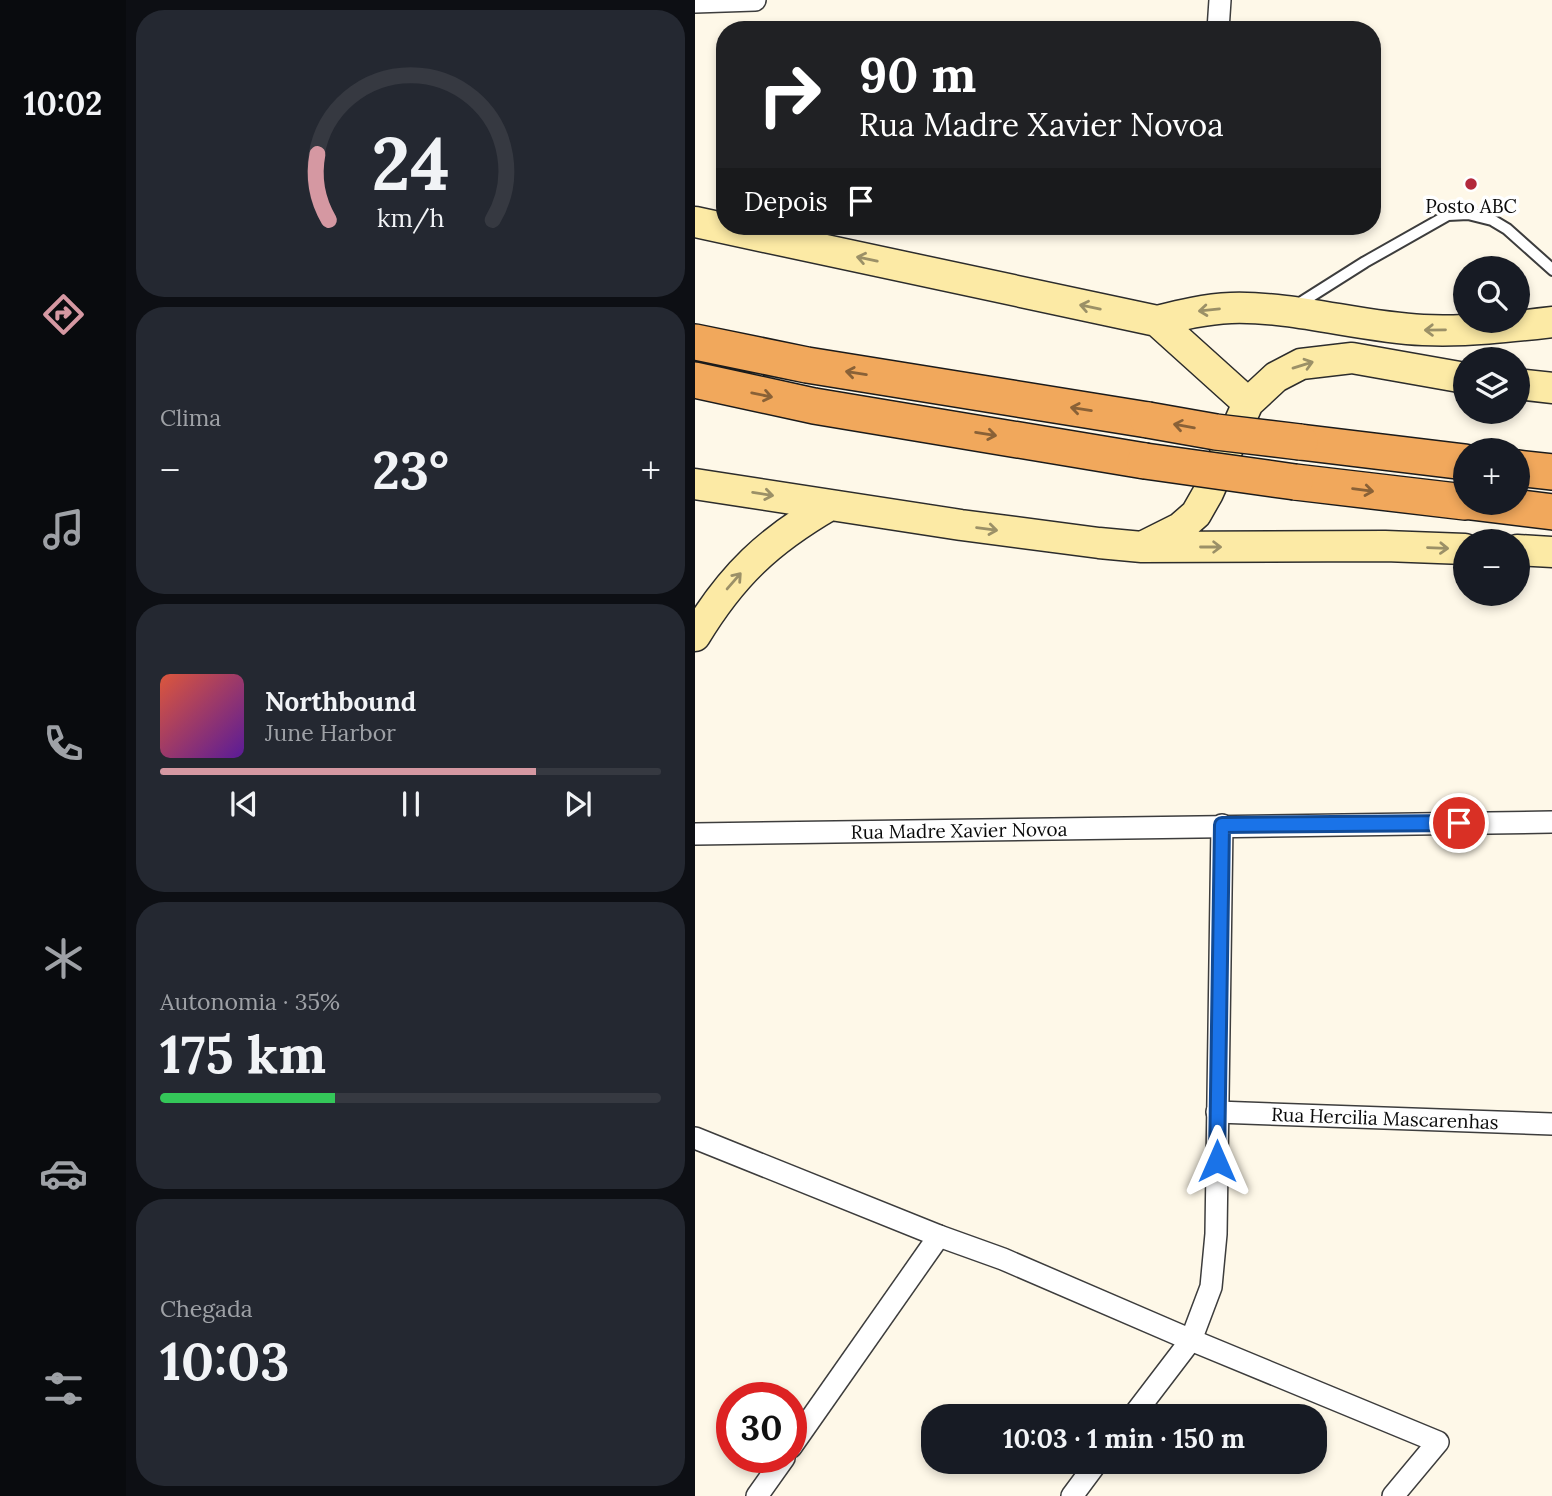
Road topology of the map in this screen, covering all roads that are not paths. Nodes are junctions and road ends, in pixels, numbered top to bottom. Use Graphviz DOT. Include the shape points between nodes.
graph roads {
  1 [pos="755,0"];
  2 [pos="1220,0"];
  3 [pos="695,2"];
  4 [pos="1219,21"];
  5 [pos="695,222"];
  6 [pos="716,227"];
  7 [pos="756,235"];
  8 [pos="1552,270"];
  9 [pos="1286,312"];
  10 [pos="1156,321"];
  11 [pos="1552,322"];
  12 [pos="695,342"];
  13 [pos="1453,376"];
  14 [pos="695,380"];
  15 [pos="1530,385"];
  16 [pos="1552,388"];
  17 [pos="1248,403"];
  18 [pos="1453,461"];
  19 [pos="1530,469"];
  20 [pos="1552,472"];
  21 [pos="695,484"];
  22 [pos="1453,501"];
  23 [pos="830,505"];
  24 [pos="1530,509"];
  25 [pos="1552,512"];
  26 [pos="1142,547"];
  27 [pos="1453,548"];
  28 [pos="1530,551"];
  29 [pos="1552,552"];
  30 [pos="695,636"];
  31 [pos="1552,822"];
  32 [pos="1222,825"];
  33 [pos="695,834"];
  34 [pos="1217,1112"];
  35 [pos="1552,1124"];
  36 [pos="695,1138"];
  37 [pos="939,1236"];
  38 [pos="1191,1340"];
  39 [pos="1142,1404"];
  40 [pos="807,1424"];
  41 [pos="773,1473"];
  42 [pos="1088,1474"];
  43 [pos="757,1496"];
  44 [pos="1072,1496"];
  45 [pos="1393,1496"];
  1 -- 3 [label="street"];
  2 -- 4 [label="street"];
  6 -- 5 [label="main road, one-way"];
  10 -- 7 [label="main road, one-way"];
  8 -- 9 [label="lane" via="1492,220 1448,215"];
  9 -- 10 [label="main road, one-way" via="1232,308"];
  11 -- 9 [label="main road, one-way" via="1423,330"];
  10 -- 17 [label="main road"];
  18 -- 12 [label="highway, one-way, bridge" via="1216,432 806,365"];
  17 -- 13 [label="main road, one-way" via="1276,377 1319,361 1352,358"];
  14 -- 22 [label="highway, one-way, bridge" via="814,406 1145,461"];
  15 -- 16 [label="main road"];
  17 -- 26 [label="main road" via="1196,514 1180,528"];
  19 -- 20 [label="highway"];
  21 -- 23 [label="main road, one-way"];
  23 -- 26 [label="main road, one-way"];
  30 -- 23 [label="main road, one-way" via="721,595 744,570 785,532"];
  24 -- 25 [label="highway"];
  26 -- 27 [label="main road, one-way"];
  28 -- 29 [label="main road"];
  31 -- 32 [label="street, Rua Madre Xavier Novoa"];
  32 -- 33 [label="street, Rua Madre Xavier Novoa"];
  32 -- 34 [label="street"];
  34 -- 35 [label="street, Rua Hercilia Mascarenhas"];
  34 -- 38 [label="street" via="1211,1287"];
  36 -- 37 [label="street"];
  37 -- 38 [label="street"];
  37 -- 40 [label="street"];
  38 -- 39 [label="street"];
  38 -- 45 [label="street" via="1438,1442"];
  41 -- 43 [label="street"];
  42 -- 44 [label="street"];
}
